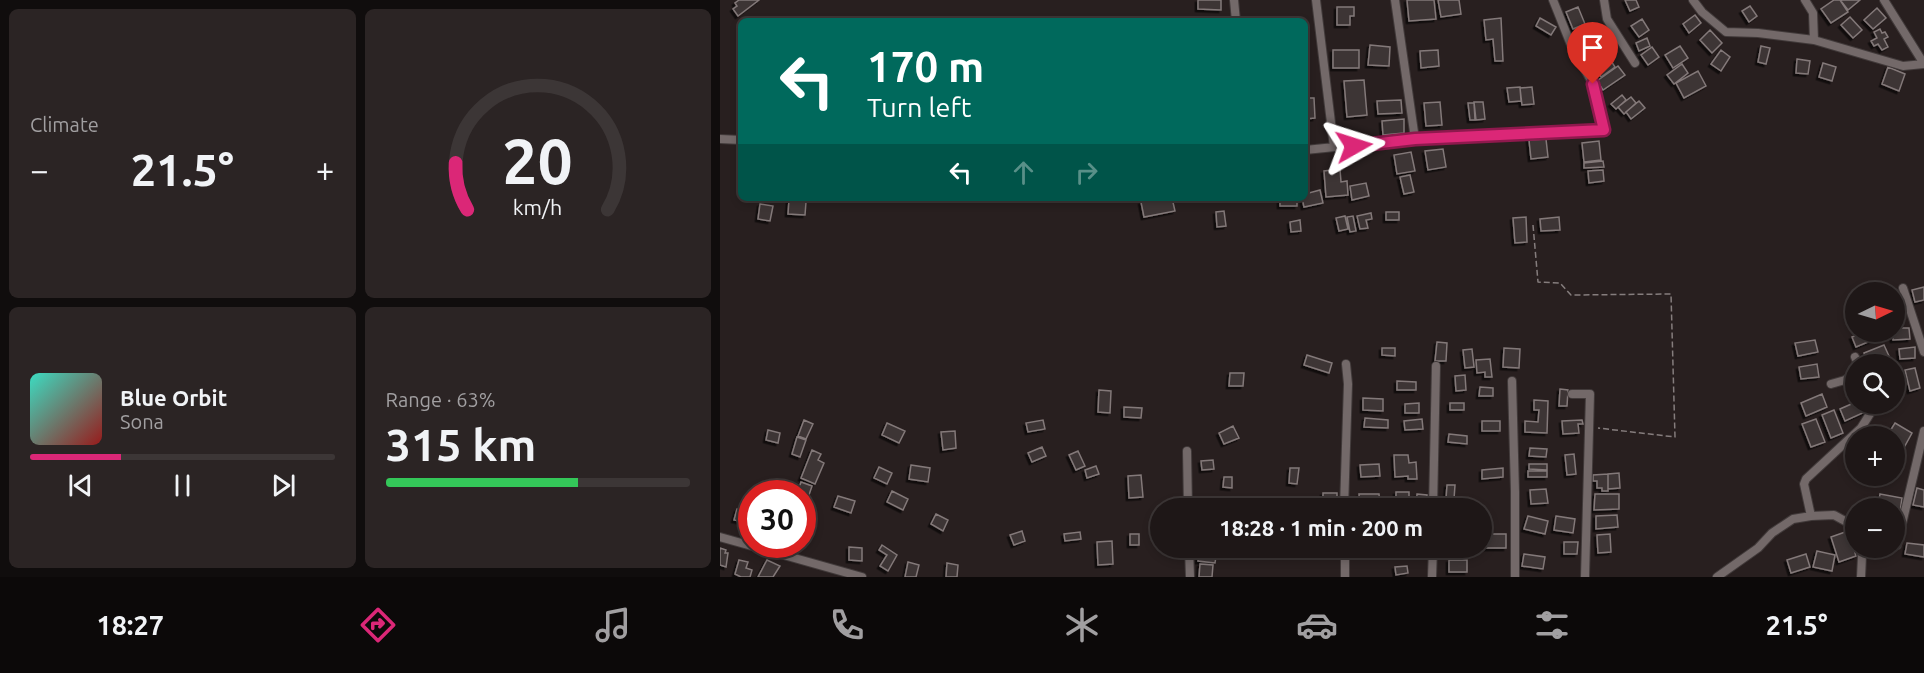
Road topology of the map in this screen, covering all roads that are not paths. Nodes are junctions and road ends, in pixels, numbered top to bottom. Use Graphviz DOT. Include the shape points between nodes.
graph roads {
  1 [pos="1234,0"];
  2 [pos="1316,0"];
  3 [pos="1395,0"];
  4 [pos="1553,0"];
  5 [pos="1604,0"];
  6 [pos="1693,0"];
  7 [pos="1805,0"];
  8 [pos="1884,0"];
  9 [pos="1236,18"];
  10 [pos="1814,40"];
  11 [pos="1635,63"];
  12 [pos="1924,64"];
  13 [pos="720,139"];
  14 [pos="1415,139"];
  15 [pos="738,140"];
  16 [pos="1334,147"];
  17 [pos="1308,150"];
  18 [pos="1905,291"];
  19 [pos="1924,352"];
  20 [pos="1346,364"];
  21 [pos="1436,366"];
  22 [pos="1845,380"];
  23 [pos="1512,381"];
  24 [pos="1831,384"];
  25 [pos="1572,394"];
  26 [pos="1870,414"];
  27 [pos="1924,431"];
  28 [pos="1187,451"];
  29 [pos="1188,498"];
  30 [pos="1344,498"];
  31 [pos="1433,498"];
  32 [pos="1905,511"];
  33 [pos="1811,516"];
  34 [pos="1845,522"];
  35 [pos="720,537"];
  36 [pos="1189,558"];
  37 [pos="1345,558"];
  38 [pos="1432,558"];
  39 [pos="1862,558"];
  40 [pos="862,577"];
  41 [pos="1190,577"];
  42 [pos="1345,577"];
  43 [pos="1432,577"];
  44 [pos="1515,577"];
  45 [pos="1585,577"];
  46 [pos="1717,577"];
  47 [pos="1861,577"];
  1 -- 9 [label="street"];
  2 -- 16 [label="street"];
  3 -- 14 [label="street"];
  4 -- 14 [label="street" via="1571,45 1593,84 1604,130"];
  5 -- 11 [label="street" via="1607,19"];
  6 -- 10 [label="street" via="1726,32"];
  7 -- 10 [label="street" via="1813,13"];
  8 -- 12 [label="street"];
  10 -- 12 [label="street" via="1903,66"];
  13 -- 15 [label="street"];
  14 -- 16 [label="street"];
  16 -- 17 [label="street"];
  18 -- 19 [label="street"];
  20 -- 30 [label="street"];
  21 -- 31 [label="street"];
  22 -- 24 [label="street"];
  23 -- 44 [label="street"];
  25 -- 45 [label="street" via="1590,394"];
  26 -- 33 [label="street" via="1861,428 1806,480"];
  27 -- 32 [label="street"];
  28 -- 29 [label="street"];
  33 -- 34 [label="street" via="1834,515"];
  33 -- 46 [label="street" via="1793,519"];
  35 -- 40 [label="street"];
  36 -- 41 [label="street"];
  37 -- 42 [label="street"];
  38 -- 43 [label="street"];
  39 -- 47 [label="street"];
}
